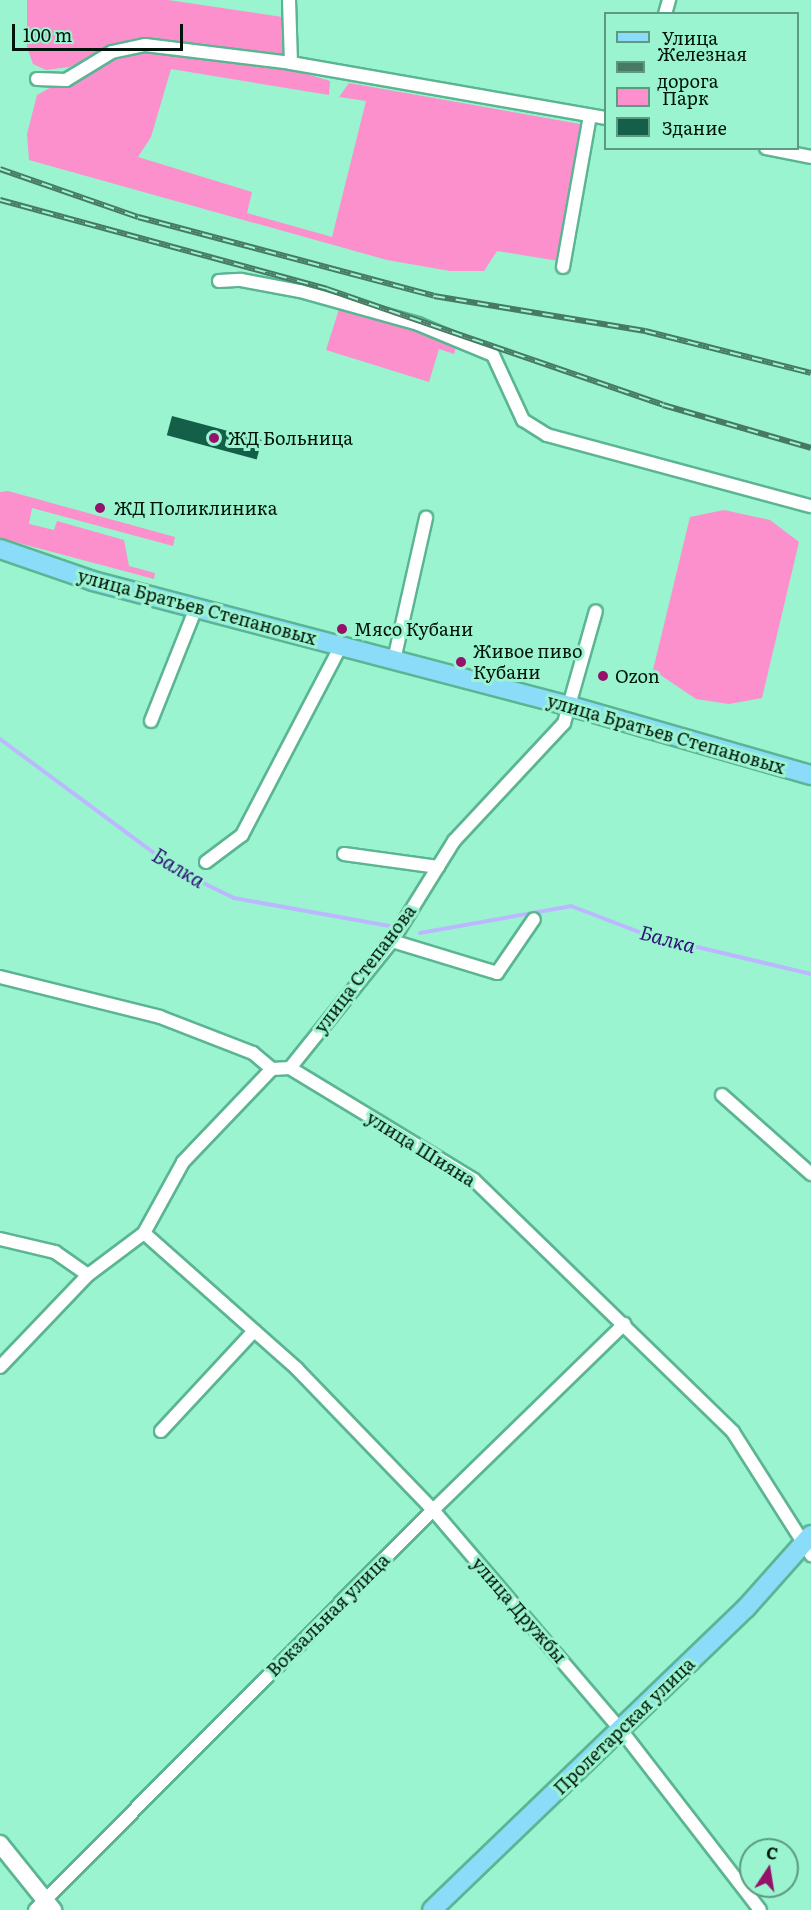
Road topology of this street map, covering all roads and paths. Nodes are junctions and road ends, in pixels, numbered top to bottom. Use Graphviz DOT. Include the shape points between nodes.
graph roads {
  1 [pos="289,0"];
  2 [pos="291,63"];
  3 [pos="37,80"];
  4 [pos="590,116"];
  5 [pos="604,118"];
  6 [pos="779,150"];
  7 [pos="811,155"];
  8 [pos="563,267"];
  9 [pos="219,281"];
  10 [pos="811,506"];
  11 [pos="426,518"];
  12 [pos="0,549"];
  13 [pos="196,608"];
  14 [pos="596,611"];
  15 [pos="341,646"];
  16 [pos="394,660"];
  17 [pos="570,706"];
  18 [pos="151,721"];
  19 [pos="811,776"];
  20 [pos="344,854"];
  21 [pos="206,862"];
  22 [pos="438,867"];
  23 [pos="534,919"];
  24 [pos="392,940"];
  25 [pos="0,977"];
  26 [pos="272,1068"];
  27 [pos="290,1068"];
  28 [pos="722,1095"];
  29 [pos="811,1174"];
  30 [pos="144,1233"];
  31 [pos="0,1239"];
  32 [pos="88,1275"];
  33 [pos="624,1324"];
  34 [pos="254,1331"];
  35 [pos="0,1367"];
  36 [pos="161,1431"];
  37 [pos="433,1509"];
  38 [pos="808,1545"];
  39 [pos="621,1730"];
  40 [pos="0,1844"];
  41 [pos="44,1906"];
  42 [pos="432,1910"];
  43 [pos="760,1910"];
  1 -- 2 [label="street"];
  2 -- 3 [label="street" via="144,45 112,52 66,80"];
  2 -- 4 [label="street"];
  4 -- 5 [label="street"];
  4 -- 8 [label="street"];
  6 -- 7 [label="street"];
  9 -- 10 [label="street" via="239,279 300,291 418,324 493,355 523,420 547,435"];
  11 -- 16 [label="street"];
  12 -- 13 [label="main road, улица Братьев Степановых" via="93,581"];
  13 -- 15 [label="main road, улица Братьев Степановых"];
  13 -- 18 [label="street"];
  14 -- 17 [label="street, улица Степанова"];
  15 -- 16 [label="main road, улица Братьев Степановых"];
  15 -- 21 [label="street" via="242,835"];
  16 -- 17 [label="main road, улица Братьев Степановых"];
  17 -- 19 [label="main road, улица Братьев Степановых"];
  17 -- 22 [label="street, улица Степанова" via="564,723 454,841"];
  20 -- 22 [label="street"];
  22 -- 24 [label="street, улица Степанова"];
  23 -- 24 [label="street" via="497,974"];
  24 -- 27 [label="street, улица Степанова"];
  25 -- 26 [label="street" via="160,1017 253,1053"];
  26 -- 27 [label="street"];
  26 -- 30 [label="street" via="183,1162"];
  27 -- 33 [label="street, улица Шияна" via="474,1180"];
  28 -- 29 [label="street"];
  30 -- 32 [label="street"];
  30 -- 34 [label="street, улица Дружбы"];
  31 -- 32 [label="street" via="55,1252"];
  32 -- 35 [label="street"];
  33 -- 37 [label="street, Вокзальная улица"];
  33 -- 38 [label="street, улица Шияна" via="733,1432"];
  34 -- 36 [label="street"];
  34 -- 37 [label="street, улица Дружбы"];
  37 -- 39 [label="street, улица Дружбы"];
  37 -- 41 [label="street, Вокзальная улица"];
  38 -- 39 [label="main road, Пролетарская улица"];
  39 -- 42 [label="main road, Пролетарская улица"];
  39 -- 43 [label="street, улица Дружбы"];
  40 -- 41 [label="street"];
}
